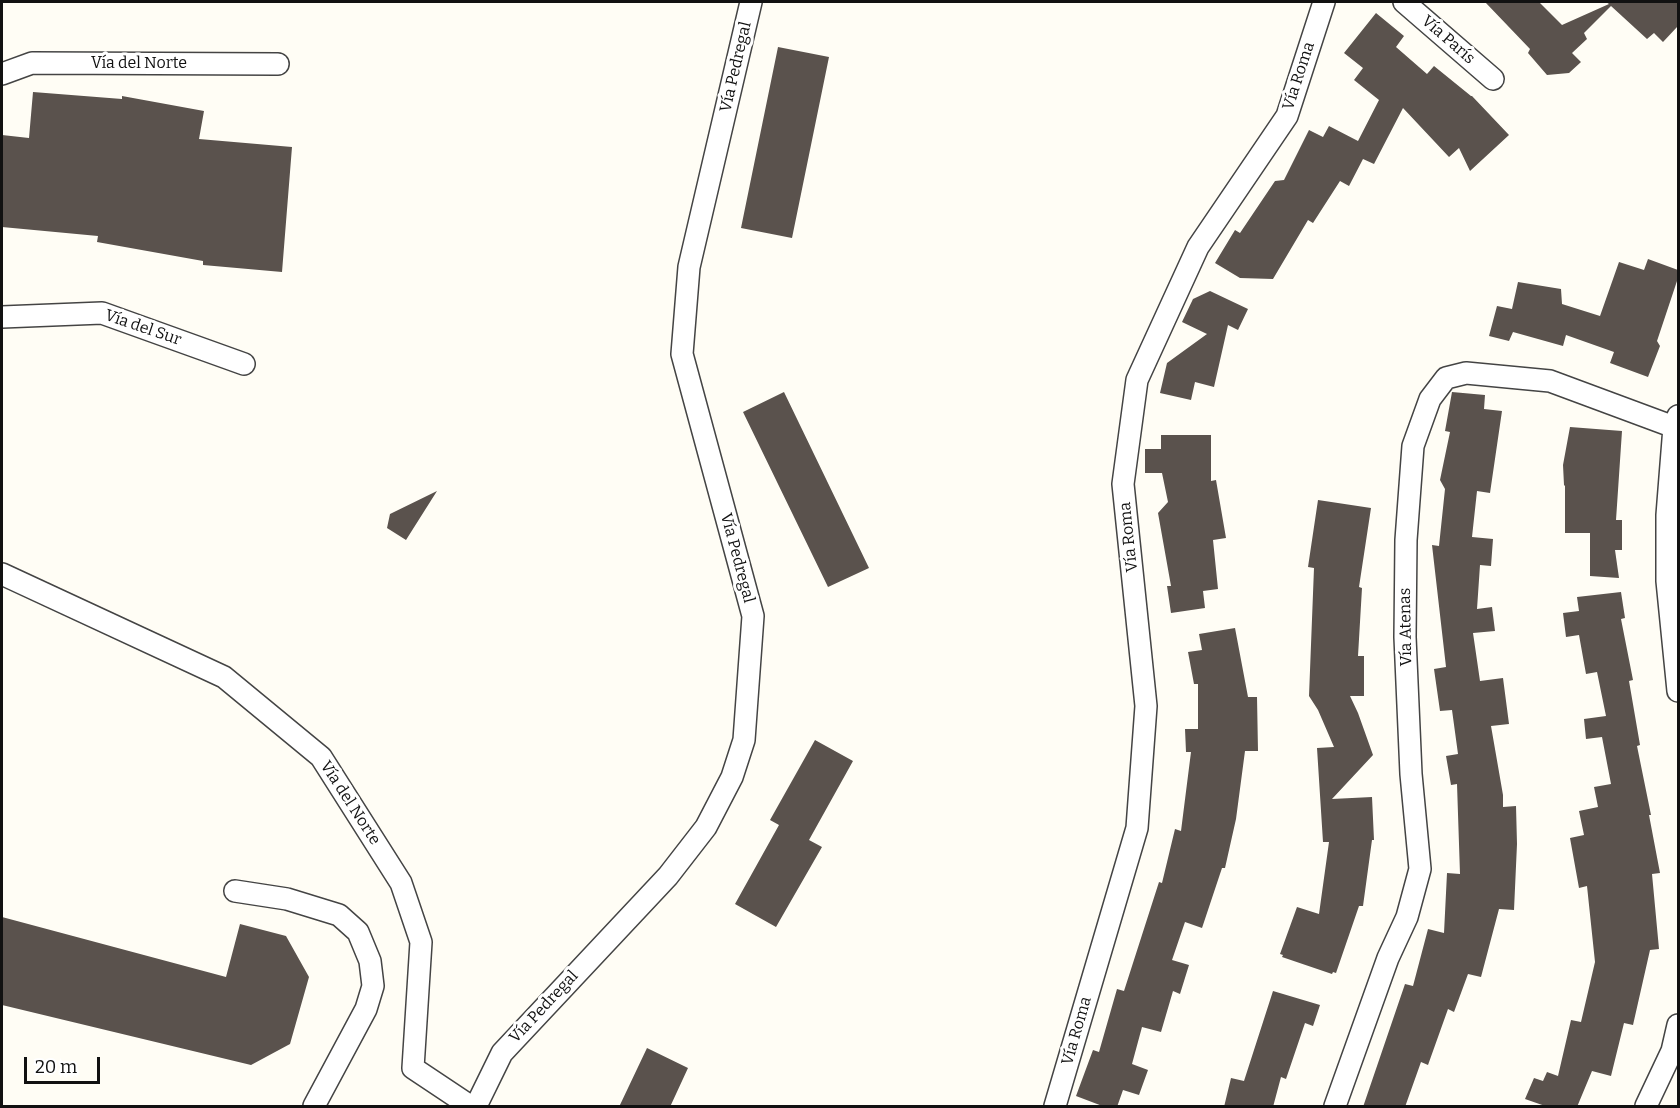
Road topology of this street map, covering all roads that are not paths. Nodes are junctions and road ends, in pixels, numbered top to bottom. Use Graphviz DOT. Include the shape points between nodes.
graph roads {
  1 [pos="751,2"];
  2 [pos="1324,2"];
  3 [pos="1404,2"];
  4 [pos="278,64"];
  5 [pos="2,74"];
  6 [pos="1493,79"];
  7 [pos="2,317"];
  8 [pos="244,364"];
  9 [pos="1676,421"];
  10 [pos="2,574"];
  11 [pos="1678,691"];
  12 [pos="235,891"];
  13 [pos="1678,1025"];
  14 [pos="314,1107"];
  15 [pos="470,1107"];
  16 [pos="476,1107"];
  17 [pos="1055,1107"];
  18 [pos="1335,1107"];
  19 [pos="1646,1107"];
  1 -- 16 [label="street, Vía Pedregal" via="689,267 682,354 753,616 744,740 732,777 706,827 668,876 501,1053"];
  2 -- 17 [label="street, Vía Roma" via="1287,116 1198,248 1137,380 1124,484 1146,706 1137,828"];
  3 -- 6 [label="street, Vía París"];
  4 -- 5 [label="street, Vía del Norte" via="32,63"];
  7 -- 8 [label="street, Vía del Sur" via="102,313"];
  9 -- 11 [label="street" via="1667,515 1667,581"];
  9 -- 18 [label="street, Vía Atenas" via="1550,381 1466,373 1446,378 1430,399 1413,446 1406,540 1406,648 1419,869 1407,916"];
  10 -- 15 [label="street, Vía del Norte" via="224,677 321,757 401,883 421,942 413,1068"];
  12 -- 14 [label="street" via="287,899 339,915 358,932 370,961 374,986 366,1009"];
  13 -- 19 [label="street" via="1672,1051"];
}
